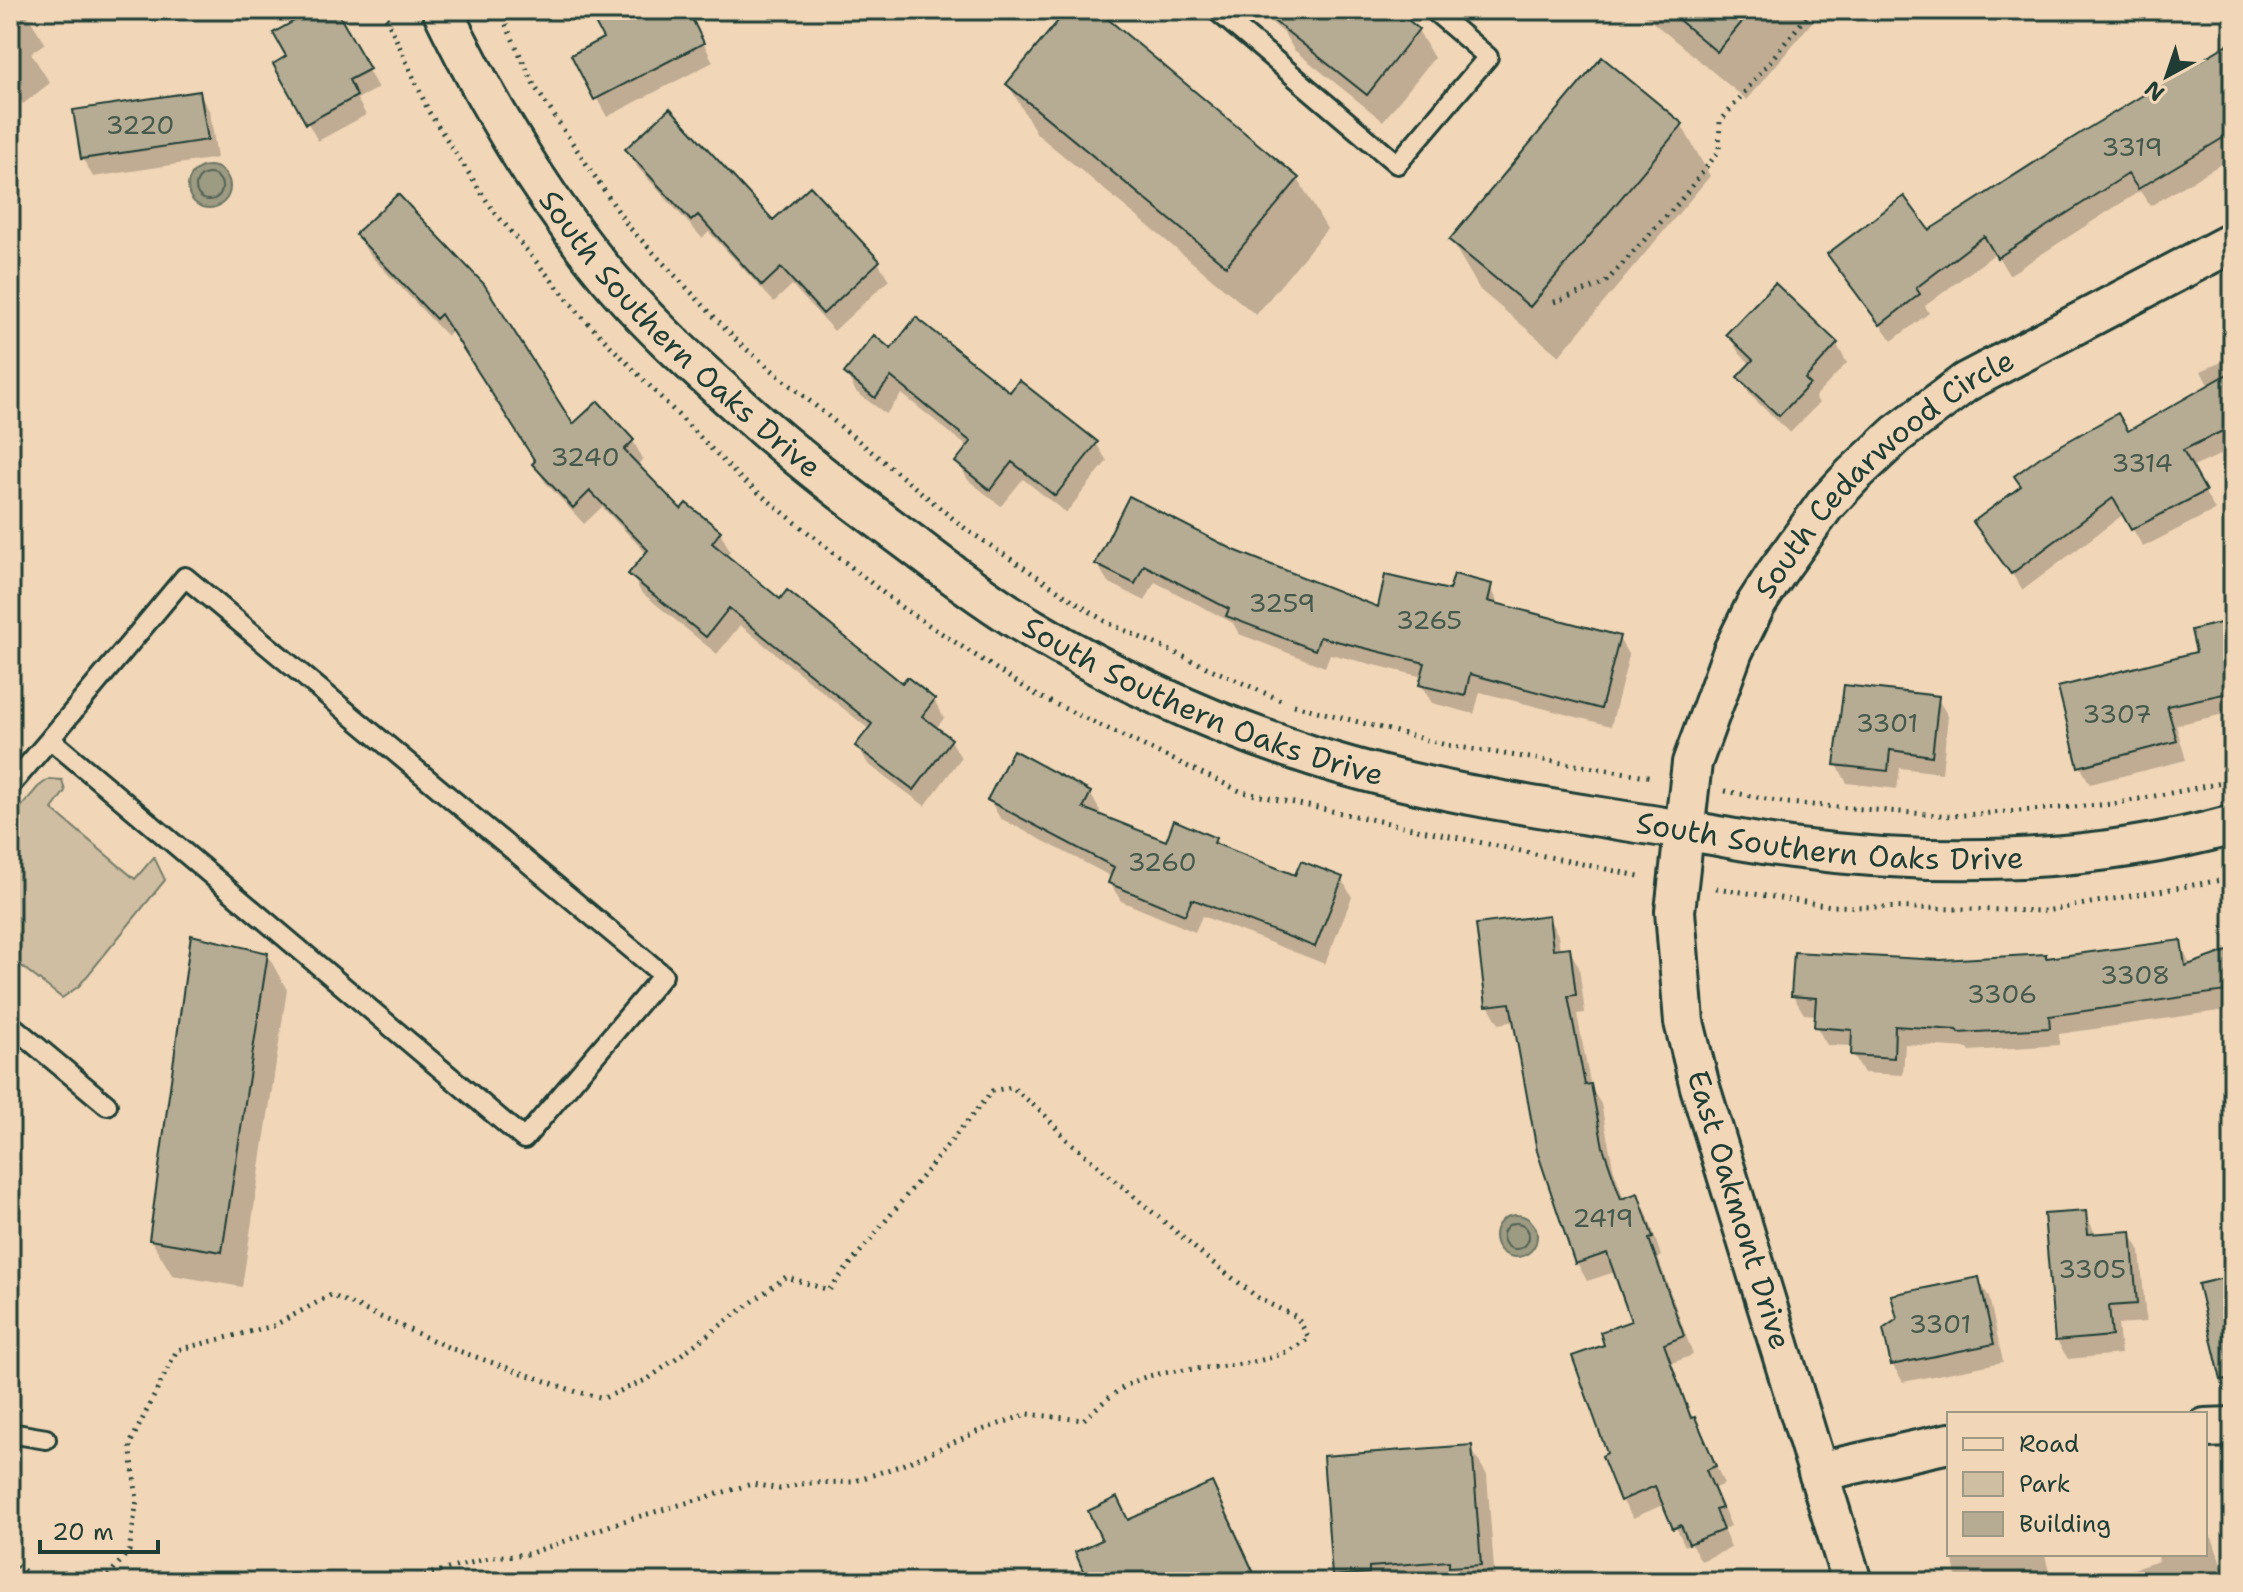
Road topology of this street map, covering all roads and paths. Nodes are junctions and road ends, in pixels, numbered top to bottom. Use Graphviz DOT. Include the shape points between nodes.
graph roads {
  1 [pos="383,10"];
  2 [pos="442,10"];
  3 [pos="499,10"];
  4 [pos="1216,10"];
  5 [pos="1433,10"];
  6 [pos="1812,10"];
  7 [pos="2233,242"];
  8 [pos="1554,302"];
  9 [pos="50,739"];
  10 [pos="2233,781"];
  11 [pos="1689,784"];
  12 [pos="10,786"];
  13 [pos="2233,825"];
  14 [pos="1682,830"];
  15 [pos="2233,878"];
  16 [pos="1677,882"];
  17 [pos="10,1024"];
  18 [pos="107,1105"];
  19 [pos="2233,1427"];
  20 [pos="2207,1428"];
  21 [pos="10,1433"];
  22 [pos="46,1439"];
  23 [pos="1947,1443"];
  24 [pos="1818,1472"];
  25 [pos="10,1561"];
  26 [pos="41,1582"];
  27 [pos="103,1582"];
  28 [pos="399,1582"];
  29 [pos="1852,1582"];
  1 -- 16 [label="path" via="429,112 492,209 585,320 739,477 901,607 1038,696 1242,792"];
  2 -- 14 [label="street, South Southern Oaks Drive" via="479,88 548,198 650,324 832,484 1033,629 1141,686 1315,757 1468,795"];
  3 -- 11 [label="path" via="535,87 628,226 740,344 967,530 1106,622 1289,703 1446,745"];
  4 -- 5 [label="lane" via="1397,164 1488,57"];
  6 -- 8 [label="path" via="1720,122 1719,151 1680,201 1604,284"];
  7 -- 11 [label="street, South Cedarwood Circle" via="1966,382 1853,475 1801,537 1755,606 1715,698"];
  9 -- 9 [label="lane" via="524,1139 663,975 185,577"];
  9 -- 12 [label="lane"];
  10 -- 11 [label="path" via="2113,804 1951,816 1787,803"];
  11 -- 14 [label="street, South Cedarwood Circle"];
  13 -- 14 [label="street, South Southern Oaks Drive" via="2076,853 1988,860 1790,848"];
  14 -- 16 [label="street, East Oakmont Drive"];
  15 -- 16 [label="path" via="2045,911 1831,906"];
  16 -- 24 [label="street, East Oakmont Drive" via="1684,1022"];
  17 -- 18 [label="lane"];
  19 -- 20 [label="street"];
  21 -- 22 [label="lane"];
  23 -- 24 [label="street"];
  24 -- 29 [label="street, East Oakmont Drive"];
  25 -- 26 [label="path"];
  27 -- 28 [label="path" via="129,1551 137,1500 130,1444 177,1350 273,1326 331,1295 450,1348 604,1398 648,1379 786,1277 829,1290 992,1091 1012,1087 1208,1259 1261,1300 1297,1317 1309,1338 1277,1357 1147,1377 1111,1395 1083,1420 1028,1414 852,1482 780,1489 752,1484 528,1554 493,1557"];
}
